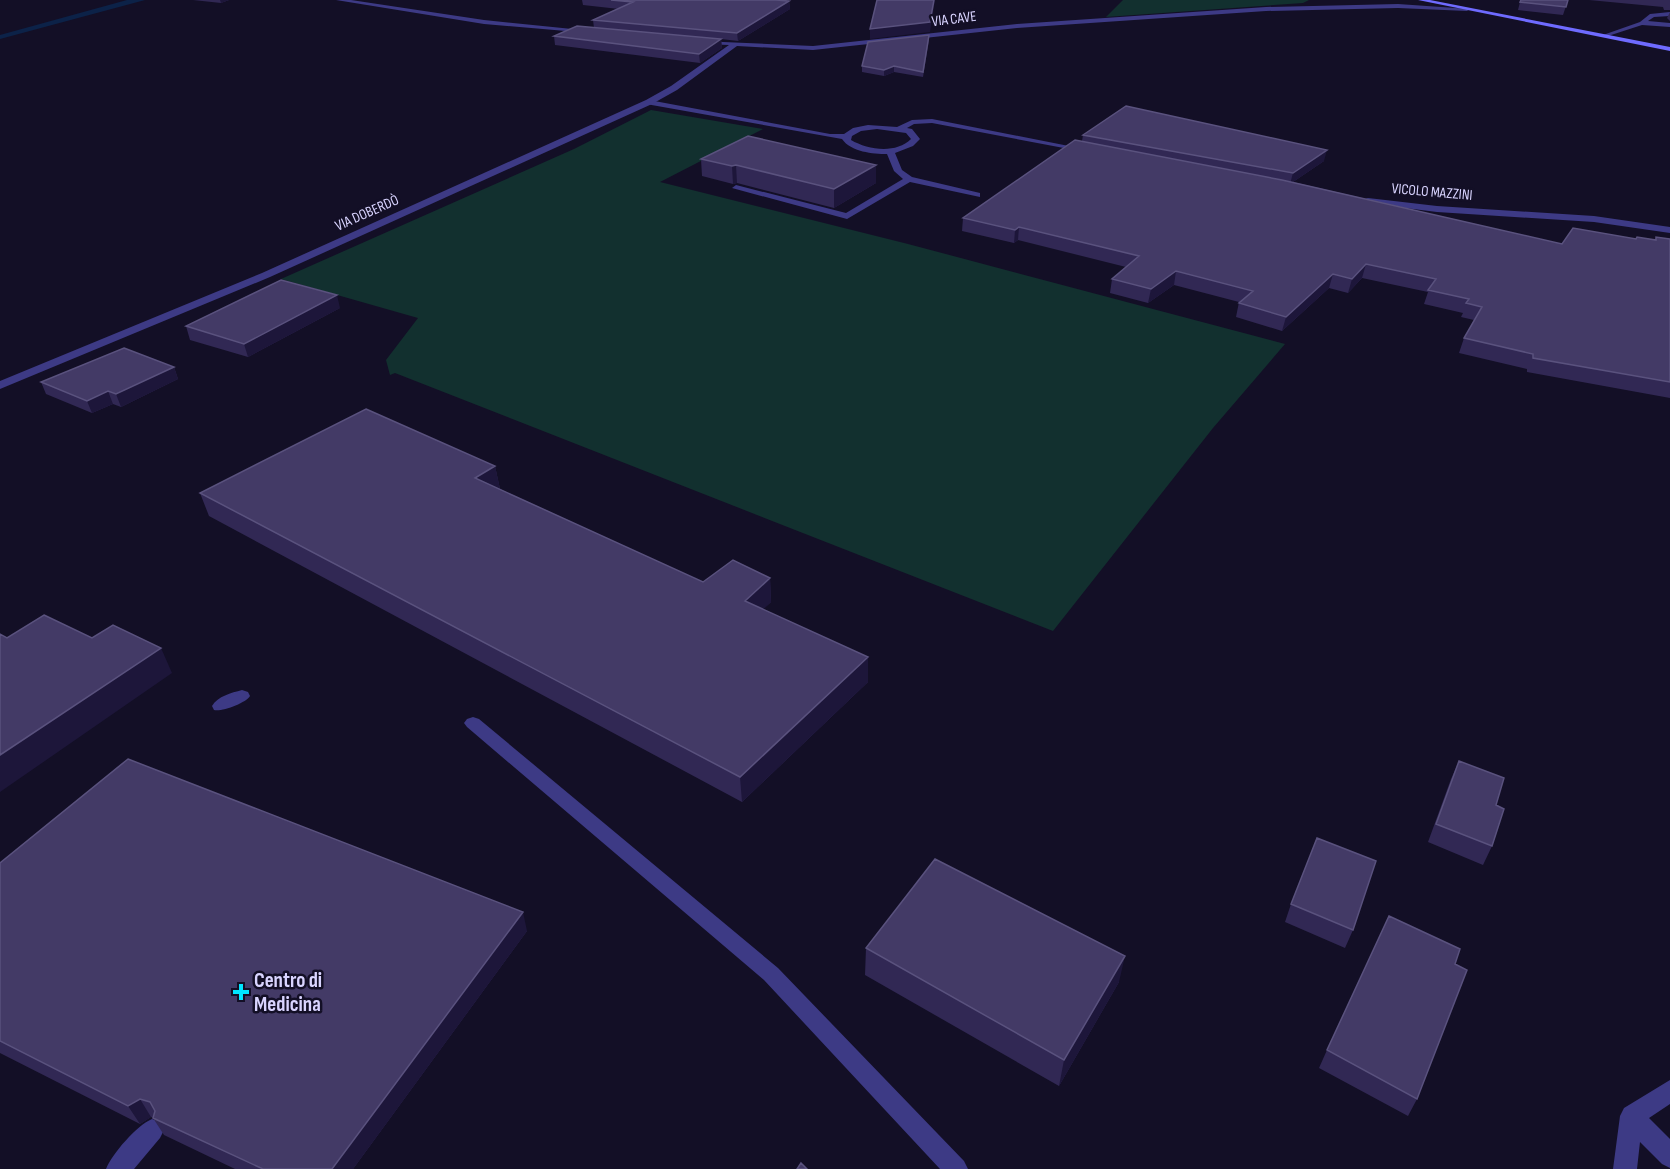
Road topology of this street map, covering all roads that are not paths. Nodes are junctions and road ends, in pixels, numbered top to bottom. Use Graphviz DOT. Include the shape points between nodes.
graph roads {
  1 [pos="339,0"];
  2 [pos="1324,0"];
  3 [pos="1338,0"];
  4 [pos="1394,0"];
  5 [pos="1421,0"];
  6 [pos="1363,6"];
  7 [pos="1382,6"];
  8 [pos="1266,9"];
  9 [pos="1467,9"];
  10 [pos="1670,14"];
  11 [pos="1642,23"];
  12 [pos="1670,25"];
  13 [pos="603,33"];
  14 [pos="1606,35"];
  15 [pos="698,42"];
  16 [pos="734,45"];
  17 [pos="1670,47"];
  18 [pos="650,102"];
  19 [pos="900,129"];
  20 [pos="846,137"];
  21 [pos="890,150"];
  22 [pos="1099,152"];
  23 [pos="909,179"];
  24 [pos="736,188"];
  25 [pos="977,195"];
  26 [pos="1354,200"];
  27 [pos="1670,230"];
  28 [pos="0,385"];
  29 [pos="242,696"];
  30 [pos="220,706"];
  31 [pos="474,723"];
  32 [pos="1670,1091"];
  33 [pos="1632,1116"];
  34 [pos="152,1130"];
  35 [pos="1670,1156"];
  36 [pos="118,1169"];
  37 [pos="956,1169"];
  38 [pos="1625,1169"];
  1 -- 13 [label="street" via="473,20"];
  2 -- 8 [label="street"];
  3 -- 6 [label="street"];
  4 -- 7 [label="street"];
  5 -- 9 [label="main road"];
  6 -- 7 [label="street, VIA CAVE"];
  6 -- 8 [label="street, VIA CAVE"];
  7 -- 9 [label="street, VIA CAVE"];
  8 -- 16 [label="street, VIA CAVE" via="1017,26 827,48"];
  9 -- 14 [label="main road"];
  10 -- 11 [label="street" via="1657,14"];
  11 -- 12 [label="street"];
  11 -- 14 [label="street"];
  14 -- 17 [label="main road"];
  15 -- 16 [label="street, VIA CAVE"];
  16 -- 18 [label="street, VIA DOBERDÒ"];
  18 -- 20 [label="street"];
  18 -- 28 [label="street, VIA DOBERDÒ" via="266,275"];
  19 -- 20 [label="street" via="866,128"];
  19 -- 21 [label="street" via="916,139 909,146"];
  19 -- 22 [label="street" via="912,122 932,121"];
  20 -- 21 [label="street" via="858,147"];
  21 -- 23 [label="street" via="898,171"];
  23 -- 24 [label="street" via="848,216"];
  23 -- 25 [label="street"];
  26 -- 27 [label="street, VICOLO MAZZINI" via="1594,219"];
  29 -- 30 [label="street"];
  31 -- 37 [label="street" via="771,974"];
  32 -- 33 [label="street"];
  33 -- 35 [label="street"];
  33 -- 38 [label="street"];
  34 -- 36 [label="street"];
}
